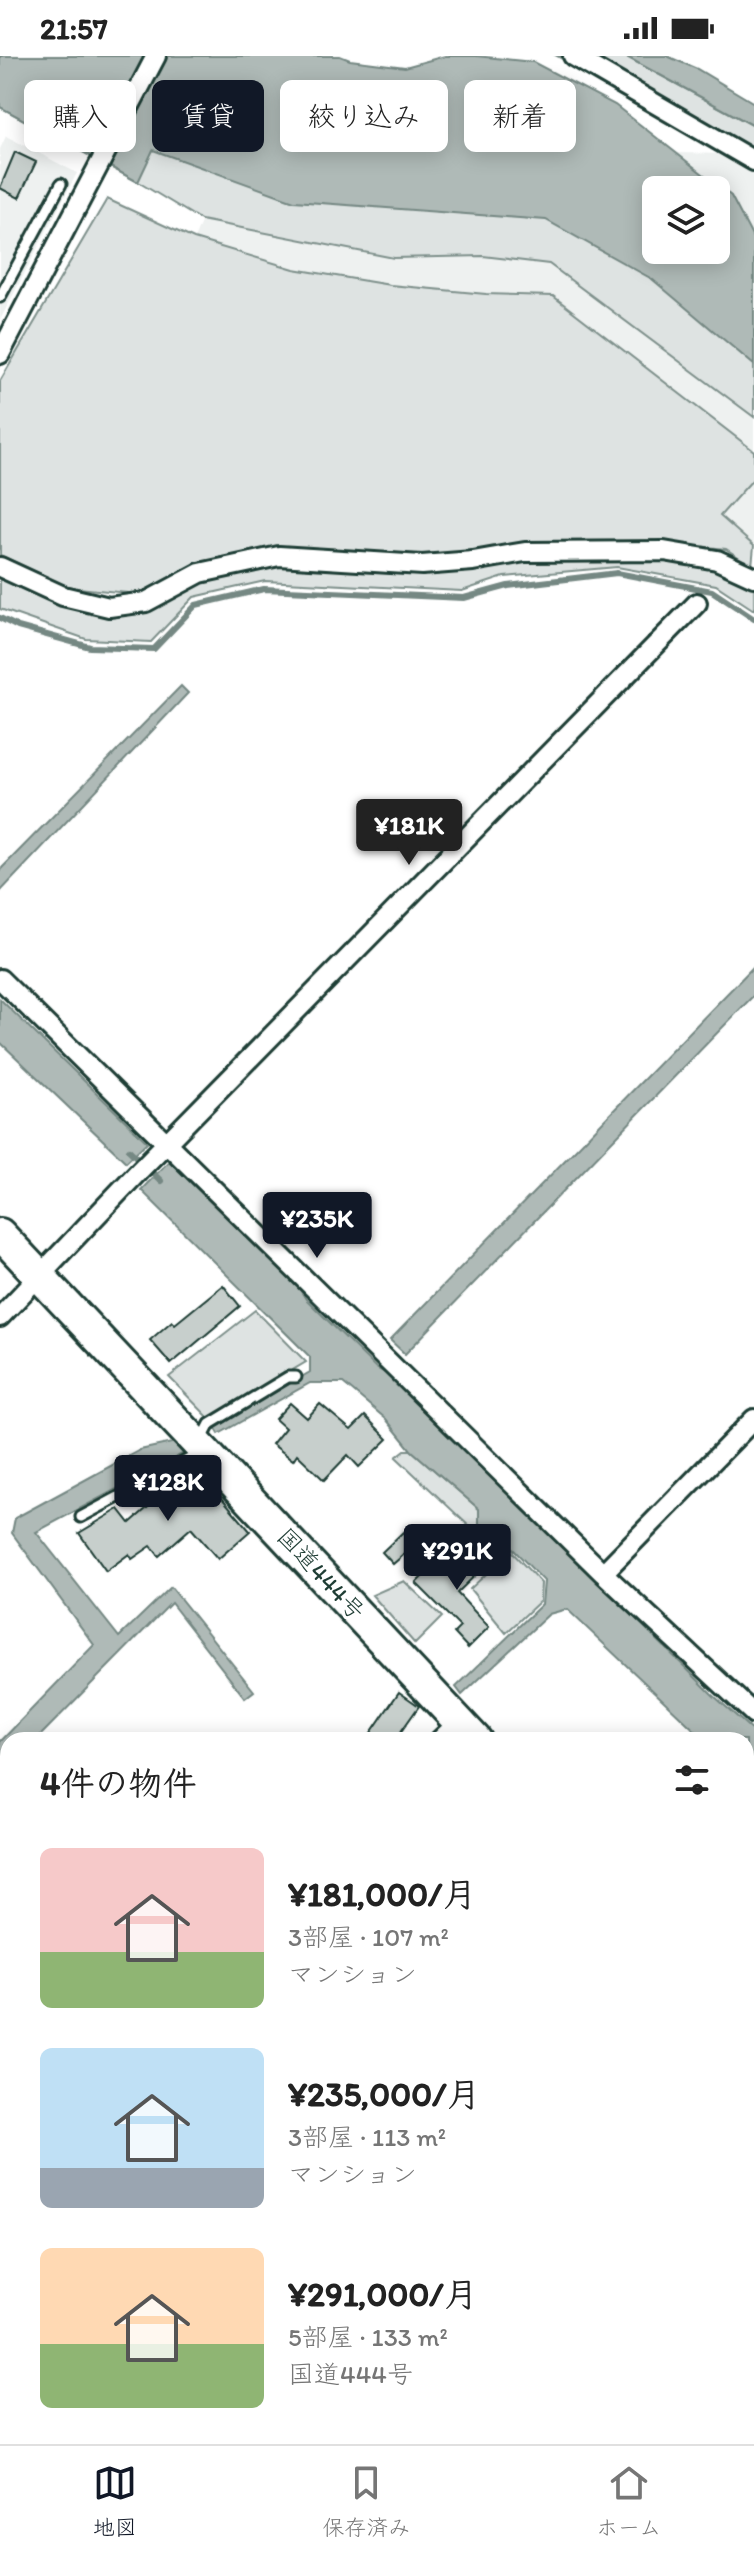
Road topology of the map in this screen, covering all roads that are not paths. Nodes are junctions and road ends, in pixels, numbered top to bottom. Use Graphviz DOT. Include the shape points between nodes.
graph roads {
  1 [pos="156,56"];
  2 [pos="573,56"];
  3 [pos="754,161"];
  4 [pos="61,184"];
  5 [pos="0,297"];
  6 [pos="0,354"];
  7 [pos="0,567"];
  8 [pos="754,577"];
  9 [pos="697,603"];
  10 [pos="0,979"];
  11 [pos="168,1143"];
  12 [pos="0,1234"];
  13 [pos="41,1276"];
  14 [pos="0,1317"];
  15 [pos="296,1377"];
  16 [pos="754,1419"];
  17 [pos="198,1443"];
  18 [pos="81,1517"];
  19 [pos="603,1573"];
  20 [pos="754,1714"];
  21 [pos="457,1732"];
  1 -- 6 [label="street"];
  2 -- 3 [label="street"];
  4 -- 5 [label="lane"];
  7 -- 8 [label="street" via="63,596 109,607 146,602 200,573 279,556 422,565 525,552 664,551 717,560"];
  9 -- 11 [label="street"];
  10 -- 11 [label="street"];
  11 -- 13 [label="street"];
  11 -- 19 [label="street"];
  12 -- 13 [label="highway, 国道444号"];
  13 -- 14 [label="street"];
  13 -- 17 [label="highway, 国道444号"];
  15 -- 17 [label="lane" via="210,1424"];
  16 -- 19 [label="street"];
  17 -- 18 [label="lane" via="193,1457"];
  17 -- 21 [label="highway, 国道444号"];
  19 -- 20 [label="street"];
}
